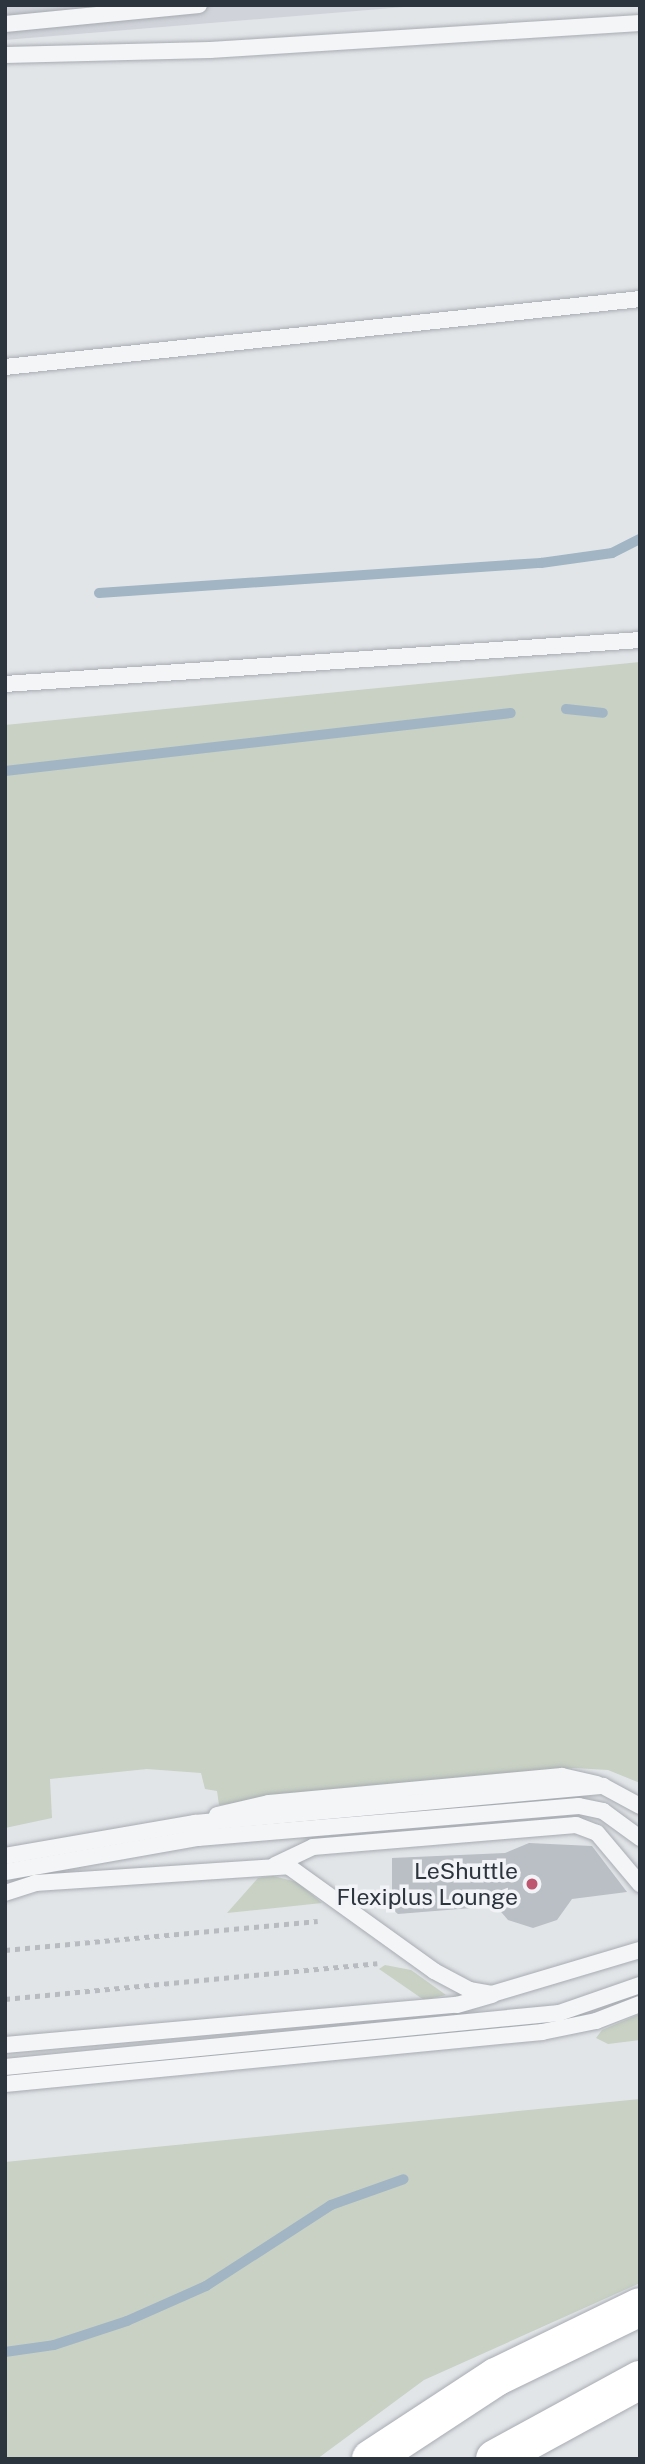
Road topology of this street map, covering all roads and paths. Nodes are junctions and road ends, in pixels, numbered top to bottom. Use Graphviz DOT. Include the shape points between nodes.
graph roads {
  1 [pos="198,5"];
  2 [pos="640,23"];
  3 [pos="5,24"];
  4 [pos="5,55"];
  5 [pos="640,299"];
  6 [pos="5,368"];
  7 [pos="640,640"];
  8 [pos="5,684"];
  9 [pos="640,1805"];
  10 [pos="640,1838"];
  11 [pos="5,1856"];
  12 [pos="275,1865"];
  13 [pos="5,1872"];
  14 [pos="640,1884"];
  15 [pos="5,1893"];
  16 [pos="366,1917"];
  17 [pos="5,1950"];
  18 [pos="640,1950"];
  19 [pos="412,1956"];
  20 [pos="640,1985"];
  21 [pos="505,1991"];
  22 [pos="5,1999"];
  23 [pos="640,2004"];
  24 [pos="5,2045"];
  25 [pos="5,2067"];
  26 [pos="5,2084"];
  27 [pos="640,2307"];
  28 [pos="640,2380"];
  29 [pos="371,2459"];
  30 [pos="495,2459"];
  1 -- 3 [label="lane"];
  2 -- 4 [label="lane" via="201,51"];
  5 -- 6 [label="lane"];
  7 -- 8 [label="lane"];
  9 -- 11 [label="lane" via="603,1786 195,1823"];
  10 -- 13 [label="lane" via="603,1811 579,1806 198,1838"];
  12 -- 14 [label="lane" via="313,1847 576,1825 597,1833"];
  12 -- 15 [label="lane" via="36,1883"];
  12 -- 16 [label="lane" via="299,1869"];
  16 -- 17 [label="path"];
  16 -- 19 [label="lane"];
  18 -- 21 [label="lane"];
  19 -- 21 [label="lane" via="469,1990"];
  19 -- 22 [label="path" via="405,1965 372,1963"];
  20 -- 25 [label="lane" via="559,2013"];
  21 -- 24 [label="lane" via="457,2005"];
  23 -- 26 [label="lane" via="596,2021 542,2032"];
  27 -- 29 [label="main road" via="496,2376"];
  28 -- 30 [label="main road"];
}
